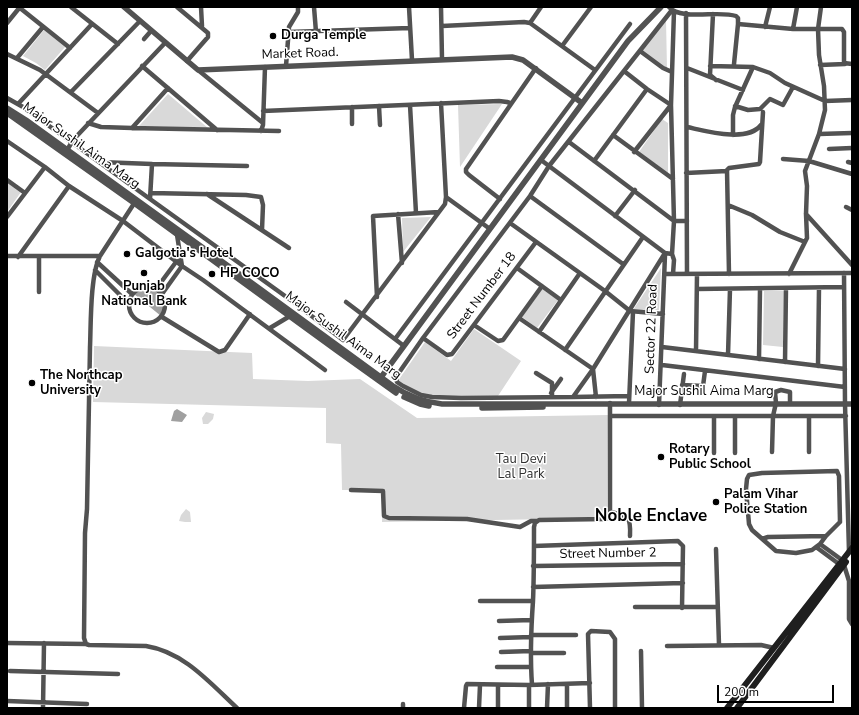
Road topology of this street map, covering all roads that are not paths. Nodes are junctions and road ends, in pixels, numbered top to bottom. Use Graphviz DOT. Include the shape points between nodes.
graph roads {
  1 [pos="20,7"];
  2 [pos="71,7"];
  3 [pos="124,7"];
  4 [pos="176,7"];
  5 [pos="201,7"];
  6 [pos="298,7"];
  7 [pos="314,7"];
  8 [pos="409,7"];
  9 [pos="441,7"];
  10 [pos="541,7"];
  11 [pos="591,7"];
  12 [pos="661,7"];
  13 [pos="770,7"];
  14 [pos="797,7"];
  15 [pos="821,7"];
  16 [pos="672,10"];
  17 [pos="686,13"];
  18 [pos="713,14"];
  19 [pos="140,21"];
  20 [pos="7,23"];
  21 [pos="530,23"];
  22 [pos="92,24"];
  23 [pos="630,24"];
  24 [pos="738,24"];
  25 [pos="43,26"];
  26 [pos="202,26"];
  27 [pos="442,26"];
  28 [pos="765,27"];
  29 [pos="410,28"];
  30 [pos="793,29"];
  31 [pos="818,29"];
  32 [pos="152,31"];
  33 [pos="288,32"];
  34 [pos="316,32"];
  35 [pos="144,39"];
  36 [pos="165,42"];
  37 [pos="118,44"];
  38 [pos="562,46"];
  39 [pos="70,48"];
  40 [pos="640,51"];
  41 [pos="7,54"];
  42 [pos="17,58"];
  43 [pos="442,59"];
  44 [pos="412,60"];
  45 [pos="187,61"];
  46 [pos="734,64"];
  47 [pos="845,64"];
  48 [pos="852,64"];
  49 [pos="820,65"];
  50 [pos="142,66"];
  51 [pos="286,66"];
  52 [pos="710,66"];
  53 [pos="265,67"];
  54 [pos="753,67"];
  55 [pos="536,68"];
  56 [pos="687,68"];
  57 [pos="198,70"];
  58 [pos="595,70"];
  59 [pos="624,71"];
  60 [pos="672,72"];
  61 [pos="46,74"];
  62 [pos="716,80"];
  63 [pos="793,86"];
  64 [pos="168,88"];
  65 [pos="647,90"];
  66 [pos="743,90"];
  67 [pos="72,92"];
  68 [pos="575,97"];
  69 [pos="7,98"];
  70 [pos="852,100"];
  71 [pos="825,101"];
  72 [pos="441,103"];
  73 [pos="510,103"];
  74 [pos="582,103"];
  75 [pos="18,104"];
  76 [pos="410,105"];
  77 [pos="671,105"];
  78 [pos="379,106"];
  79 [pos="736,106"];
  80 [pos="352,107"];
  81 [pos="7,108"];
  82 [pos="263,111"];
  83 [pos="763,112"];
  84 [pos="7,113"];
  85 [pos="98,113"];
  86 [pos="88,123"];
  87 [pos="263,123"];
  88 [pos="352,124"];
  89 [pos="380,125"];
  90 [pos="762,125"];
  91 [pos="687,127"];
  92 [pos="132,128"];
  93 [pos="218,130"];
  94 [pos="262,131"];
  95 [pos="279,131"];
  96 [pos="852,133"];
  97 [pos="819,134"];
  98 [pos="613,135"];
  99 [pos="733,135"];
  100 [pos="7,141"];
  101 [pos="71,142"];
  102 [pos="569,142"];
  103 [pos="852,148"];
  104 [pos="830,149"];
  105 [pos="65,151"];
  106 [pos="634,152"];
  107 [pos="783,159"];
  108 [pos="541,160"];
  109 [pos="594,161"];
  110 [pos="809,161"];
  111 [pos="98,162"];
  112 [pos="152,164"];
  113 [pos="247,166"];
  114 [pos="549,166"];
  115 [pos="45,167"];
  116 [pos="727,171"];
  117 [pos="686,173"];
  118 [pos="852,174"];
  119 [pos="7,180"];
  120 [pos="673,180"];
  121 [pos="69,186"];
  122 [pos="635,190"];
  123 [pos="25,192"];
  124 [pos="151,193"];
  125 [pos="207,194"];
  126 [pos="530,196"];
  127 [pos="446,197"];
  128 [pos="500,199"];
  129 [pos="151,200"];
  130 [pos="135,201"];
  131 [pos="728,206"];
  132 [pos="846,206"];
  133 [pos="852,210"];
  134 [pos="152,211"];
  135 [pos="439,212"];
  136 [pos="398,214"];
  137 [pos="416,214"];
  138 [pos="806,214"];
  139 [pos="615,216"];
  140 [pos="7,218"];
  141 [pos="123,221"];
  142 [pos="674,221"];
  143 [pos="687,221"];
  144 [pos="482,223"];
  145 [pos="510,223"];
  146 [pos="490,229"];
  147 [pos="262,230"];
  148 [pos="177,235"];
  149 [pos="643,237"];
  150 [pos="536,242"];
  151 [pos="805,242"];
  152 [pos="289,248"];
  153 [pos="665,254"];
  154 [pos="672,254"];
  155 [pos="7,256"];
  156 [pos="18,256"];
  157 [pos="100,256"];
  158 [pos="39,257"];
  159 [pos="178,261"];
  160 [pos="97,262"];
  161 [pos="402,263"];
  162 [pos="623,264"];
  163 [pos="852,265"];
  164 [pos="182,266"];
  165 [pos="517,268"];
  166 [pos="95,270"];
  167 [pos="580,273"];
  168 [pos="844,273"];
  169 [pos="852,273"];
  170 [pos="665,274"];
  171 [pos="673,274"];
  172 [pos="687,274"];
  173 [pos="697,274"];
  174 [pos="729,274"];
  175 [pos="789,274"];
  176 [pos="542,286"];
  177 [pos="760,288"];
  178 [pos="786,288"];
  179 [pos="819,288"];
  180 [pos="844,288"];
  181 [pos="156,289"];
  182 [pos="697,289"];
  183 [pos="730,289"];
  184 [pos="605,291"];
  185 [pos="39,292"];
  186 [pos="132,294"];
  187 [pos="162,294"];
  188 [pos="377,297"];
  189 [pos="561,300"];
  190 [pos="346,302"];
  191 [pos="129,304"];
  192 [pos="631,311"];
  193 [pos="250,314"];
  194 [pos="663,314"];
  195 [pos="363,315"];
  196 [pos="162,316"];
  197 [pos="290,316"];
  198 [pos="519,318"];
  199 [pos="474,325"];
  200 [pos="270,328"];
  201 [pos="539,332"];
  202 [pos="423,338"];
  203 [pos="395,339"];
  204 [pos="344,340"];
  205 [pos="338,346"];
  206 [pos="404,346"];
  207 [pos="662,347"];
  208 [pos="565,350"];
  209 [pos="696,351"];
  210 [pos="728,355"];
  211 [pos="759,358"];
  212 [pos="785,362"];
  213 [pos="662,365"];
  214 [pos="818,366"];
  215 [pos="593,369"];
  216 [pos="845,369"];
  217 [pos="325,370"];
  218 [pos="705,371"];
  219 [pos="536,373"];
  220 [pos="684,374"];
  221 [pos="380,379"];
  222 [pos="561,379"];
  223 [pos="682,385"];
  224 [pos="845,387"];
  225 [pos="552,395"];
  226 [pos="629,396"];
  227 [pos="573,397"];
  228 [pos="596,397"];
  229 [pos="610,403"];
  230 [pos="629,403"];
  231 [pos="776,403"];
  232 [pos="790,403"];
  233 [pos="680,404"];
  234 [pos="845,404"];
  235 [pos="852,404"];
  236 [pos="659,405"];
  237 [pos="705,405"];
  238 [pos="610,416"];
  239 [pos="705,416"];
  240 [pos="714,416"];
  241 [pos="735,416"];
  242 [pos="773,416"];
  243 [pos="846,416"];
  244 [pos="809,417"];
  245 [pos="772,452"];
  246 [pos="809,452"];
  247 [pos="714,453"];
  248 [pos="735,454"];
  249 [pos="352,490"];
  250 [pos="610,512"];
  251 [pos="537,521"];
  252 [pos="630,536"];
  253 [pos="826,536"];
  254 [pos="762,539"];
  255 [pos="534,546"];
  256 [pos="818,546"];
  257 [pos="716,549"];
  258 [pos="851,551"];
  259 [pos="842,563"];
  260 [pos="683,564"];
  261 [pos="534,566"];
  262 [pos="683,583"];
  263 [pos="533,587"];
  264 [pos="480,601"];
  265 [pos="533,601"];
  266 [pos="635,607"];
  267 [pos="718,607"];
  268 [pos="682,608"];
  269 [pos="531,620"];
  270 [pos="499,621"];
  271 [pos="852,624"];
  272 [pos="576,635"];
  273 [pos="531,636"];
  274 [pos="782,637"];
  275 [pos="500,638"];
  276 [pos="788,641"];
  277 [pos="7,643"];
  278 [pos="44,643"];
  279 [pos="86,644"];
  280 [pos="719,645"];
  281 [pos="667,646"];
  282 [pos="774,648"];
  283 [pos="641,650"];
  284 [pos="501,652"];
  285 [pos="531,652"];
  286 [pos="564,653"];
  287 [pos="497,667"];
  288 [pos="530,667"];
  289 [pos="10,671"];
  290 [pos="43,672"];
  291 [pos="118,674"];
  292 [pos="590,683"];
  293 [pos="548,684"];
  294 [pos="567,684"];
  295 [pos="480,685"];
  296 [pos="498,685"];
  297 [pos="531,685"];
  298 [pos="7,701"];
  299 [pos="87,704"];
  300 [pos="43,705"];
  301 [pos="237,708"];
  302 [pos="464,708"];
  303 [pos="479,708"];
  304 [pos="498,708"];
  305 [pos="529,708"];
  306 [pos="547,708"];
  307 [pos="567,708"];
  308 [pos="590,708"];
  309 [pos="615,708"];
  310 [pos="642,708"];
  311 [pos="727,708"];
  312 [pos="737,708"];
  1 -- 20 [label="street"];
  1 -- 25 [label="street"];
  2 -- 22 [label="street"];
  3 -- 19 [label="street"];
  4 -- 26 [label="street"];
  5 -- 26 [label="street"];
  6 -- 33 [label="street" via="298,12 289,24"];
  7 -- 34 [label="street"];
  8 -- 29 [label="street"];
  9 -- 27 [label="street"];
  10 -- 21 [label="street"];
  11 -- 38 [label="street"];
  12 -- 74 [label="street" via="628,41"];
  13 -- 28 [label="street"];
  14 -- 30 [label="street"];
  15 -- 31 [label="street"];
  16 -- 17 [label="street"];
  16 -- 40 [label="street"];
  16 -- 60 [label="street"];
  17 -- 18 [label="street"];
  17 -- 56 [label="street"];
  18 -- 24 [label="street" via="736,16"];
  18 -- 52 [label="street"];
  19 -- 32 [label="street"];
  19 -- 37 [label="street"];
  21 -- 27 [label="street"];
  21 -- 38 [label="street"];
  22 -- 37 [label="street"];
  22 -- 39 [label="street"];
  23 -- 58 [label="street"];
  24 -- 28 [label="street"];
  24 -- 46 [label="street"];
  25 -- 39 [label="street"];
  25 -- 42 [label="street"];
  26 -- 45 [label="street" via="207,31 208,38"];
  27 -- 43 [label="street"];
  28 -- 30 [label="street"];
  29 -- 34 [label="street"];
  29 -- 44 [label="street"];
  30 -- 31 [label="street"];
  31 -- 47 [label="street" via="843,30"];
  31 -- 49 [label="street"];
  32 -- 35 [label="street"];
  32 -- 36 [label="street"];
  33 -- 34 [label="street"];
  33 -- 51 [label="street"];
  36 -- 45 [label="street"];
  36 -- 50 [label="street"];
  37 -- 67 [label="street"];
  38 -- 58 [label="street"];
  39 -- 61 [label="street"];
  40 -- 59 [label="street"];
  40 -- 60 [label="street"];
  41 -- 42 [label="street"];
  42 -- 61 [label="street"];
  43 -- 44 [label="street, Market Road."];
  43 -- 55 [label="street, Market Road." via="512,57"];
  44 -- 51 [label="street, Market Road."];
  45 -- 57 [label="street"];
  47 -- 48 [label="street"];
  47 -- 49 [label="street"];
  49 -- 71 [label="street"];
  50 -- 64 [label="street"];
  50 -- 85 [label="street"];
  51 -- 53 [label="street, Market Road."];
  52 -- 54 [label="street"];
  52 -- 62 [label="street" via="710,75"];
  53 -- 57 [label="street, Market Road."];
  53 -- 82 [label="street"];
  54 -- 63 [label="street"];
  54 -- 66 [label="street"];
  55 -- 68 [label="street, Market Road."];
  55 -- 73 [label="street"];
  56 -- 62 [label="street"];
  56 -- 91 [label="street"];
  57 -- 87 [label="street"];
  58 -- 68 [label="street"];
  59 -- 65 [label="street"];
  59 -- 102 [label="street"];
  60 -- 77 [label="street"];
  61 -- 67 [label="street"];
  61 -- 75 [label="street"];
  62 -- 66 [label="street"];
  63 -- 71 [label="street"];
  63 -- 79 [label="street" via="784,105 770,99 760,109 748,110"];
  64 -- 92 [label="street"];
  64 -- 93 [label="street"];
  65 -- 77 [label="street"];
  65 -- 98 [label="street"];
  66 -- 79 [label="street"];
  67 -- 85 [label="street"];
  68 -- 74 [label="street, Market Road."];
  68 -- 128 [label="street"];
  69 -- 75 [label="street"];
  70 -- 71 [label="street"];
  71 -- 97 [label="street" via="826,110"];
  72 -- 73 [label="street"];
  72 -- 76 [label="street"];
  72 -- 127 [label="street"];
  73 -- 128 [label="street" via="466,169 469,175"];
  74 -- 108 [label="street"];
  75 -- 101 [label="street"];
  76 -- 78 [label="street"];
  76 -- 137 [label="street"];
  77 -- 106 [label="street"];
  77 -- 120 [label="street"];
  78 -- 80 [label="street"];
  78 -- 89 [label="street"];
  79 -- 99 [label="street" via="733,115"];
  80 -- 82 [label="street"];
  80 -- 88 [label="street"];
  81 -- 105 [label="street, Major Sushil Aima Marg"];
  82 -- 87 [label="street"];
  83 -- 90 [label="street"];
  84 -- 105 [label="street, Major Sushil Aima Marg"];
  85 -- 86 [label="street"];
  86 -- 92 [label="street" via="101,127"];
  86 -- 101 [label="street"];
  87 -- 94 [label="street"];
  90 -- 99 [label="street" via="753,132"];
  90 -- 116 [label="street" via="759,164 729,168"];
  91 -- 99 [label="street"];
  91 -- 117 [label="street"];
  92 -- 93 [label="street"];
  93 -- 94 [label="street"];
  94 -- 95 [label="street"];
  96 -- 97 [label="street"];
  97 -- 110 [label="street"];
  98 -- 106 [label="street"];
  98 -- 109 [label="street"];
  100 -- 115 [label="street"];
  101 -- 105 [label="street"];
  101 -- 111 [label="street"];
  102 -- 109 [label="street"];
  102 -- 114 [label="street"];
  103 -- 104 [label="street"];
  105 -- 130 [label="street, Major Sushil Aima Marg"];
  106 -- 120 [label="street"];
  107 -- 110 [label="street"];
  108 -- 114 [label="street"];
  108 -- 146 [label="street"];
  109 -- 122 [label="street"];
  110 -- 118 [label="street"];
  110 -- 138 [label="street" via="805,173"];
  111 -- 112 [label="street"];
  111 -- 129 [label="street"];
  112 -- 113 [label="street"];
  112 -- 124 [label="street"];
  114 -- 126 [label="street"];
  114 -- 139 [label="street"];
  115 -- 121 [label="street"];
  115 -- 123 [label="street"];
  116 -- 117 [label="street"];
  116 -- 131 [label="street"];
  117 -- 143 [label="street"];
  119 -- 123 [label="street"];
  120 -- 142 [label="street"];
  121 -- 141 [label="street"];
  121 -- 156 [label="street"];
  122 -- 139 [label="street"];
  122 -- 142 [label="street"];
  123 -- 140 [label="street"];
  124 -- 125 [label="street"];
  124 -- 129 [label="street"];
  125 -- 147 [label="street"];
  125 -- 147 [label="street" via="261,197"];
  126 -- 145 [label="street"];
  126 -- 162 [label="street"];
  127 -- 135 [label="street" via="445,204"];
  127 -- 144 [label="street"];
  128 -- 144 [label="street"];
  129 -- 134 [label="street"];
  129 -- 204 [label="street"];
  130 -- 134 [label="street, Major Sushil Aima Marg"];
  130 -- 141 [label="street"];
  130 -- 148 [label="street, Major Sushil Aima Marg"];
  131 -- 151 [label="street" via="752,214 780,232"];
  131 -- 174 [label="street"];
  132 -- 133 [label="street"];
  134 -- 205 [label="street, Major Sushil Aima Marg"];
  135 -- 137 [label="street"];
  135 -- 161 [label="street"];
  136 -- 137 [label="street"];
  136 -- 161 [label="street"];
  136 -- 188 [label="street" via="372,217"];
  138 -- 151 [label="street"];
  138 -- 163 [label="street"];
  139 -- 149 [label="street"];
  141 -- 157 [label="street"];
  141 -- 159 [label="street"];
  142 -- 143 [label="street"];
  142 -- 154 [label="street"];
  143 -- 172 [label="street"];
  144 -- 146 [label="street"];
  144 -- 203 [label="street"];
  145 -- 150 [label="street"];
  145 -- 202 [label="street"];
  146 -- 206 [label="street"];
  147 -- 152 [label="street"];
  148 -- 159 [label="street"];
  148 -- 197 [label="street, Major Sushil Aima Marg"];
  149 -- 153 [label="street"];
  149 -- 162 [label="street"];
  150 -- 165 [label="street, Street Number 18"];
  150 -- 167 [label="street"];
  151 -- 175 [label="street"];
  153 -- 154 [label="street"];
  153 -- 170 [label="street, Sector 22 Road"];
  153 -- 192 [label="street"];
  154 -- 171 [label="street"];
  155 -- 156 [label="street"];
  156 -- 158 [label="street"];
  157 -- 158 [label="street"];
  157 -- 160 [label="street"];
  158 -- 185 [label="street"];
  159 -- 164 [label="street"];
  159 -- 181 [label="street"];
  160 -- 166 [label="street"];
  160 -- 186 [label="street"];
  161 -- 188 [label="street"];
  162 -- 184 [label="street"];
  164 -- 187 [label="street"];
  164 -- 193 [label="street"];
  165 -- 176 [label="street"];
  165 -- 199 [label="street, Street Number 18"];
  166 -- 191 [label="street"];
  166 -- 279 [label="street" via="91,320 85,533"];
  167 -- 184 [label="street"];
  167 -- 189 [label="street"];
  168 -- 169 [label="street"];
  168 -- 175 [label="street"];
  168 -- 180 [label="street"];
  170 -- 171 [label="street"];
  170 -- 194 [label="street, Sector 22 Road"];
  171 -- 172 [label="street"];
  172 -- 173 [label="street"];
  173 -- 174 [label="street"];
  173 -- 182 [label="street"];
  174 -- 175 [label="street"];
  176 -- 189 [label="street"];
  176 -- 198 [label="street"];
  177 -- 178 [label="street"];
  177 -- 183 [label="street"];
  177 -- 211 [label="street"];
  178 -- 179 [label="street"];
  178 -- 212 [label="street"];
  179 -- 180 [label="street"];
  179 -- 214 [label="street"];
  180 -- 216 [label="street"];
  181 -- 186 [label="street" via="140,288"];
  181 -- 187 [label="street"];
  182 -- 183 [label="street"];
  182 -- 209 [label="street"];
  183 -- 210 [label="street"];
  184 -- 192 [label="street"];
  184 -- 208 [label="street"];
  186 -- 191 [label="street"];
  187 -- 196 [label="street" via="166,305"];
  188 -- 195 [label="street"];
  189 -- 201 [label="street"];
  190 -- 195 [label="street"];
  191 -- 196 [label="street" via="132,315 141,322 152,323"];
  192 -- 194 [label="street"];
  192 -- 215 [label="street"];
  192 -- 226 [label="street"];
  193 -- 196 [label="street" via="225,350 219,352"];
  193 -- 200 [label="street"];
  194 -- 207 [label="street, Sector 22 Road"];
  195 -- 203 [label="street"];
  195 -- 204 [label="street"];
  197 -- 200 [label="street"];
  197 -- 221 [label="street, Major Sushil Aima Marg"];
  198 -- 199 [label="street" via="501,341"];
  198 -- 201 [label="street"];
  199 -- 202 [label="street, Street Number 18" via="451,355 447,355"];
  200 -- 217 [label="street"];
  201 -- 208 [label="street"];
  202 -- 225 [label="street" via="396,378 399,384 421,395"];
  203 -- 206 [label="street"];
  204 -- 205 [label="street"];
  205 -- 221 [label="street, Major Sushil Aima Marg"];
  206 -- 221 [label="street"];
  207 -- 209 [label="street"];
  207 -- 213 [label="street, Sector 22 Road"];
  208 -- 215 [label="street"];
  209 -- 210 [label="street"];
  210 -- 211 [label="street"];
  211 -- 212 [label="street"];
  212 -- 214 [label="street"];
  213 -- 218 [label="street"];
  213 -- 236 [label="street, Sector 22 Road"];
  214 -- 216 [label="street"];
  215 -- 227 [label="street"];
  215 -- 228 [label="street"];
  216 -- 224 [label="street"];
  218 -- 223 [label="street" via="703,386"];
  218 -- 224 [label="street"];
  219 -- 225 [label="street" via="551,382"];
  220 -- 223 [label="street"];
  221 -- 229 [label="street, Major Sushil Aima Marg" via="387,387 412,402 430,406 518,408"];
  222 -- 225 [label="street"];
  223 -- 233 [label="street"];
  224 -- 234 [label="street"];
  225 -- 227 [label="street"];
  226 -- 228 [label="street"];
  226 -- 230 [label="street"];
  227 -- 228 [label="street"];
  229 -- 230 [label="street, Major Sushil Aima Marg"];
  229 -- 238 [label="street"];
  230 -- 236 [label="street, Major Sushil Aima Marg"];
  231 -- 232 [label="street, Major Sushil Aima Marg"];
  231 -- 232 [label="street" via="775,392 780,390 790,392"];
  231 -- 237 [label="street, Major Sushil Aima Marg"];
  231 -- 242 [label="street"];
  232 -- 234 [label="street, Major Sushil Aima Marg"];
  233 -- 236 [label="street, Major Sushil Aima Marg"];
  233 -- 237 [label="street, Major Sushil Aima Marg"];
  234 -- 235 [label="street, Major Sushil Aima Marg"];
  234 -- 243 [label="street"];
  237 -- 239 [label="street"];
  238 -- 239 [label="street"];
  238 -- 250 [label="street"];
  239 -- 240 [label="street"];
  240 -- 241 [label="street"];
  240 -- 247 [label="street"];
  241 -- 242 [label="street"];
  241 -- 248 [label="street"];
  242 -- 244 [label="street"];
  242 -- 245 [label="street"];
  243 -- 244 [label="street"];
  243 -- 258 [label="street"];
  244 -- 246 [label="street"];
  249 -- 251 [label="street" via="383,490 384,516 389,518 464,519 518,526"];
  250 -- 251 [label="street" via="606,520"];
  250 -- 252 [label="street" via="626,515 630,524"];
  251 -- 255 [label="street" via="534,527"];
  253 -- 254 [label="street" via="768,536"];
  253 -- 254 [label="street" via="839,524 840,519 837,471 762,473 749,475 746,489 749,524"];
  253 -- 256 [label="street"];
  254 -- 256 [label="street" via="776,551 796,553"];
  255 -- 260 [label="street" via="678,541 683,546"];
  255 -- 261 [label="street"];
  256 -- 259 [label="street"];
  257 -- 267 [label="street"];
  258 -- 259 [label="main road"];
  259 -- 271 [label="street" via="849,581 849,619"];
  259 -- 274 [label="main road"];
  259 -- 276 [label="main road"];
  260 -- 261 [label="street, Street Number 2"];
  260 -- 262 [label="street"];
  261 -- 263 [label="street"];
  262 -- 263 [label="street"];
  262 -- 268 [label="street"];
  263 -- 265 [label="street"];
  264 -- 265 [label="street"];
  265 -- 269 [label="street"];
  266 -- 268 [label="street"];
  267 -- 268 [label="street"];
  267 -- 280 [label="street"];
  269 -- 270 [label="street"];
  269 -- 273 [label="street"];
  272 -- 273 [label="street"];
  273 -- 275 [label="street"];
  273 -- 285 [label="street"];
  274 -- 276 [label="main road"];
  274 -- 282 [label="main road"];
  276 -- 312 [label="main road"];
  277 -- 278 [label="street"];
  278 -- 279 [label="street"];
  278 -- 290 [label="street"];
  279 -- 301 [label="street" via="146,646 171,653 192,666"];
  280 -- 281 [label="street"];
  280 -- 282 [label="street" via="761,645"];
  282 -- 311 [label="main road"];
  283 -- 310 [label="street"];
  284 -- 285 [label="street"];
  285 -- 286 [label="street"];
  285 -- 288 [label="street"];
  287 -- 288 [label="street"];
  288 -- 297 [label="street"];
  289 -- 290 [label="street"];
  290 -- 291 [label="street"];
  290 -- 300 [label="street"];
  292 -- 294 [label="street"];
  292 -- 308 [label="street"];
  292 -- 309 [label="street" via="588,633 610,632 615,639"];
  293 -- 294 [label="street"];
  293 -- 297 [label="street"];
  293 -- 306 [label="street"];
  294 -- 307 [label="street"];
  295 -- 296 [label="street"];
  295 -- 302 [label="street" via="466,685"];
  295 -- 303 [label="street"];
  296 -- 297 [label="street"];
  296 -- 304 [label="street"];
  297 -- 305 [label="street"];
  298 -- 300 [label="street"];
  299 -- 300 [label="street"];
}
